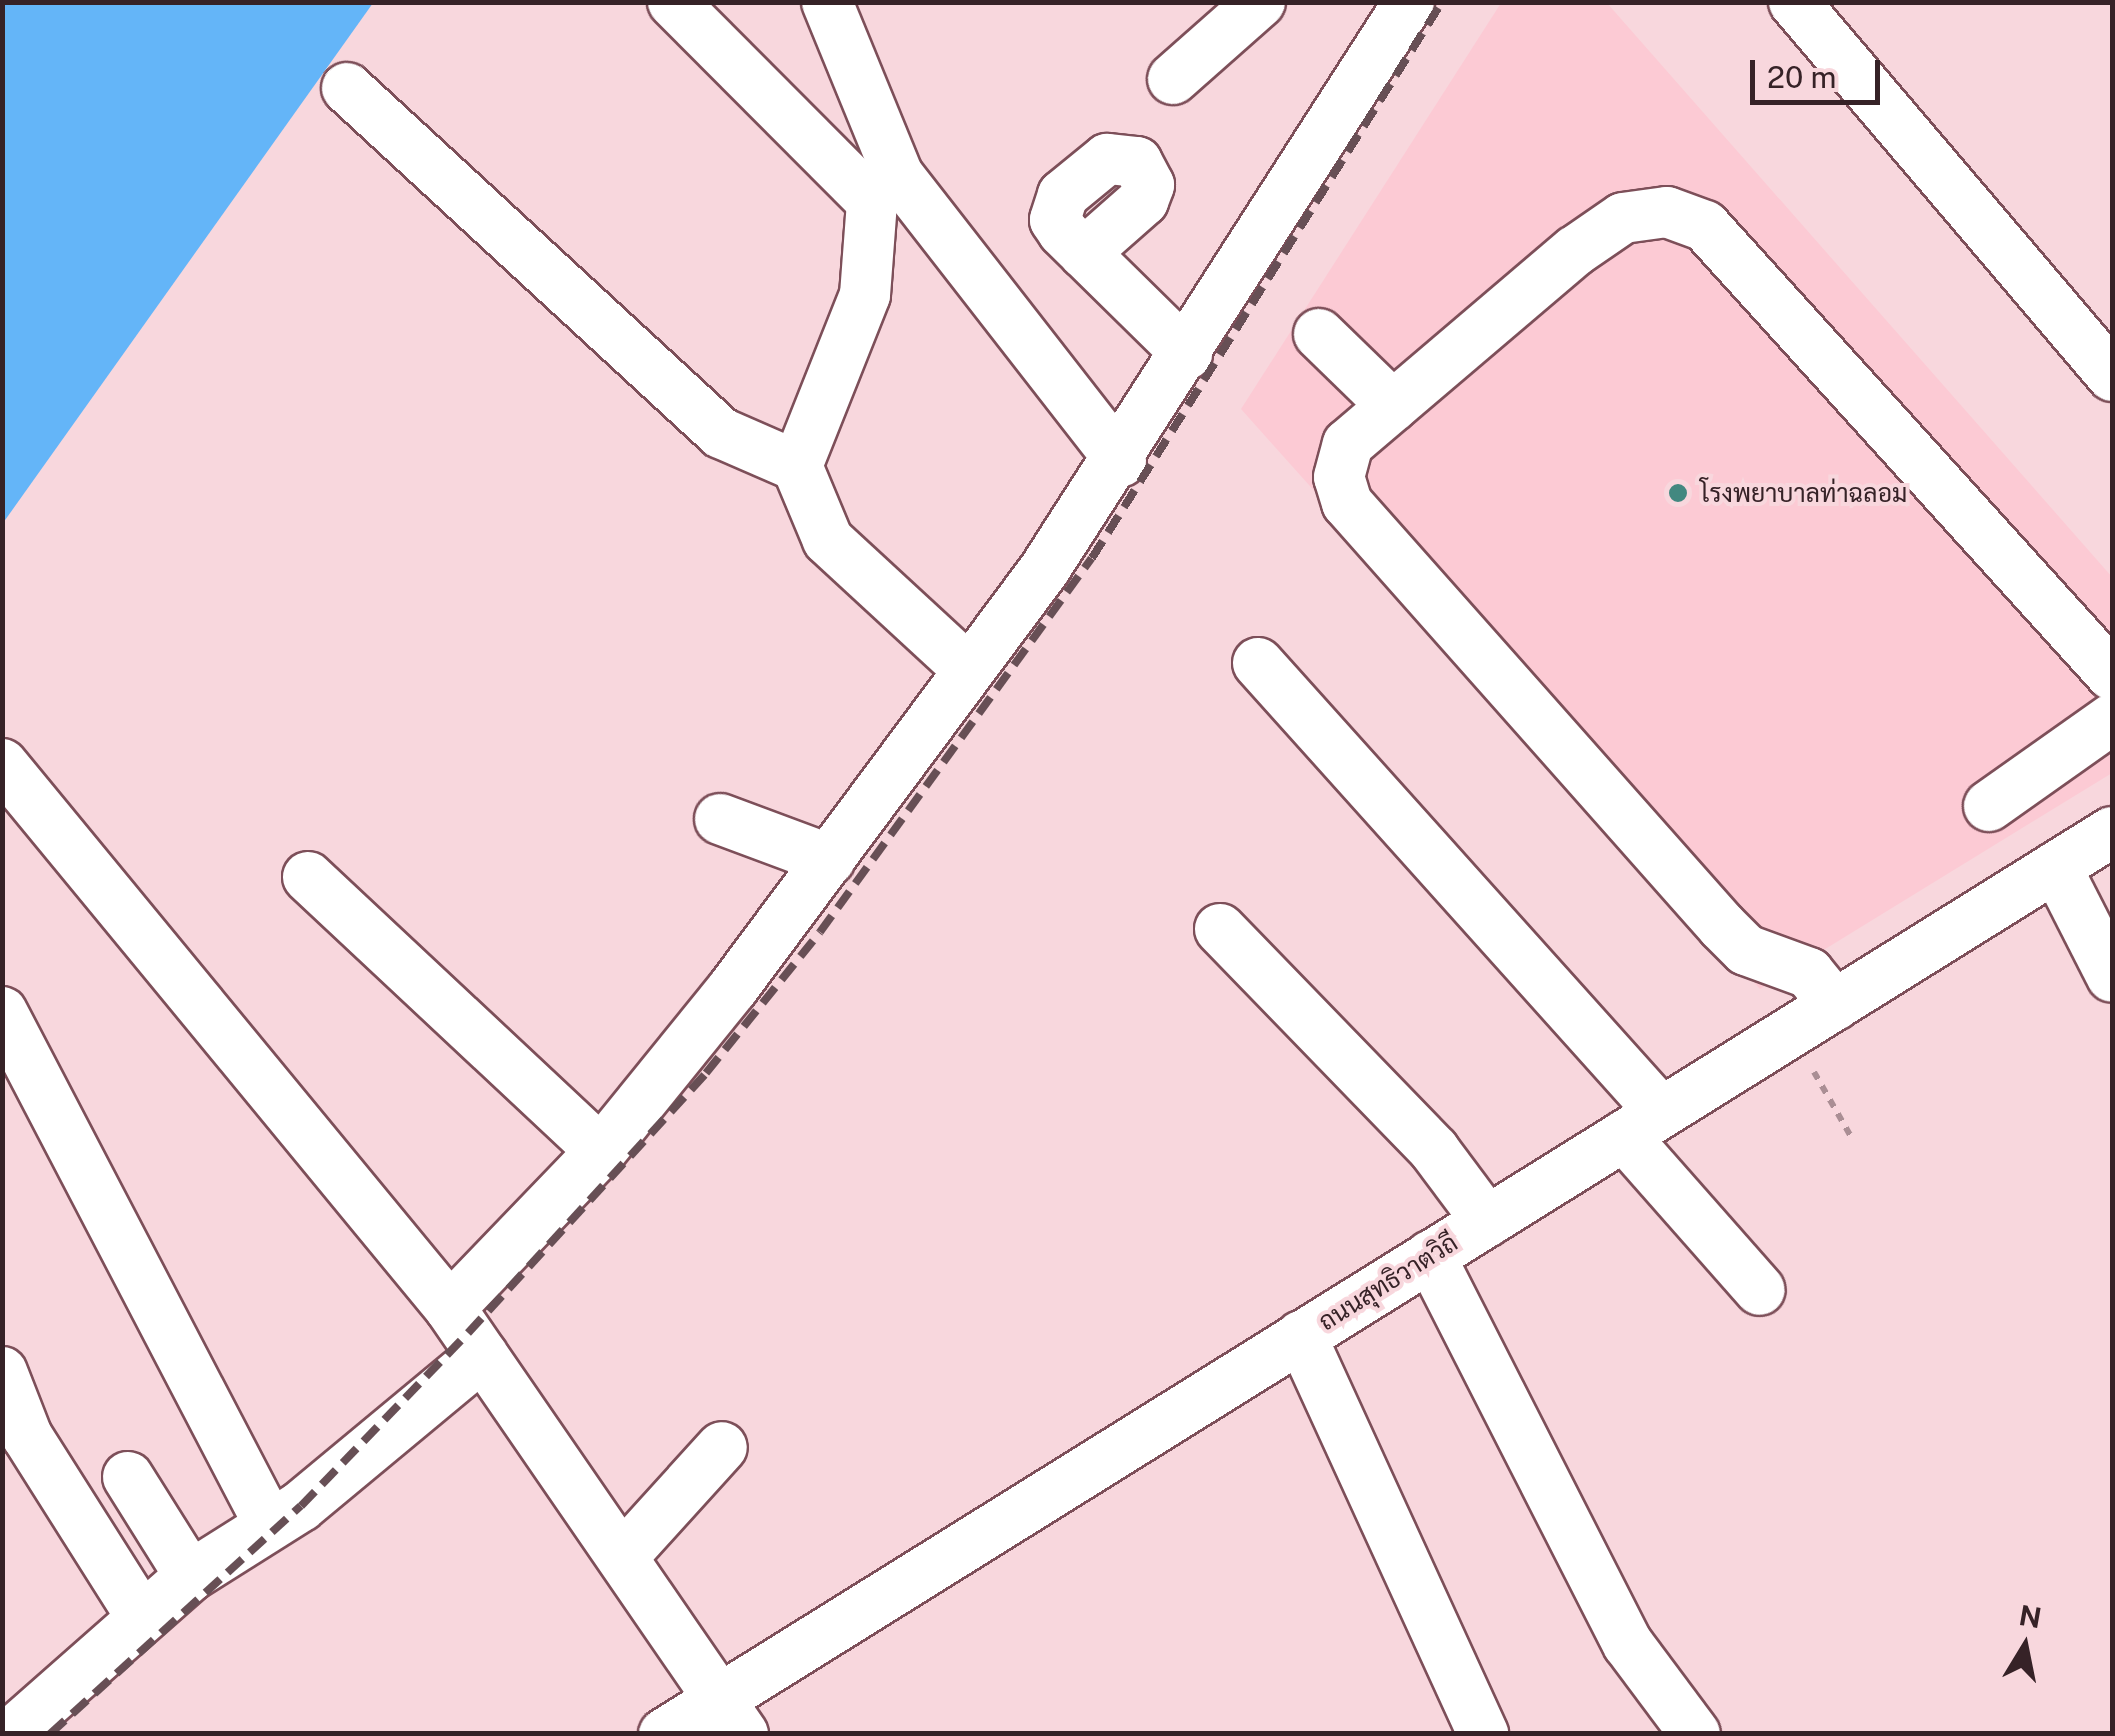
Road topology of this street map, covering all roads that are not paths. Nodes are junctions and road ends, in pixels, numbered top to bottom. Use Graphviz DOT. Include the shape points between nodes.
graph roads {
  1 [pos="672,2"];
  2 [pos="827,2"];
  3 [pos="1260,2"];
  4 [pos="1409,2"];
  5 [pos="1794,2"];
  6 [pos="1173,79"];
  7 [pos="347,88"];
  8 [pos="1084,253"];
  9 [pos="1319,334"];
  10 [pos="1187,354"];
  11 [pos="2112,376"];
  12 [pos="1393,406"];
  13 [pos="1121,461"];
  14 [pos="797,466"];
  15 [pos="1258,663"];
  16 [pos="968,669"];
  17 [pos="2112,675"];
  18 [pos="2112,719"];
  19 [pos="2,764"];
  20 [pos="1989,806"];
  21 [pos="720,819"];
  22 [pos="2112,832"];
  23 [pos="830,860"];
  24 [pos="2056,867"];
  25 [pos="308,877"];
  26 [pos="1220,929"];
  27 [pos="2112,977"];
  28 [pos="1835,1005"];
  29 [pos="2,1012"];
  30 [pos="1642,1124"];
  31 [pos="601,1152"];
  32 [pos="1487,1221"];
  33 [pos="1430,1256"];
  34 [pos="1760,1290"];
  35 [pos="467,1332"];
  36 [pos="1301,1336"];
  37 [pos="2,1372"];
  38 [pos="722,1447"];
  39 [pos="128,1477"];
  40 [pos="268,1522"];
  41 [pos="625,1554"];
  42 [pos="190,1576"];
  43 [pos="142,1618"];
  44 [pos="731,1716"];
  45 [pos="11,1734"];
  46 [pos="664,1734"];
  47 [pos="1483,1734"];
  48 [pos="1695,1734"];
  1 -- 14 [label="street" via="872,202 865,296"];
  2 -- 13 [label="street" via="898,174"];
  3 -- 6 [label="street"];
  4 -- 10 [label="street"];
  5 -- 11 [label="street"];
  7 -- 14 [label="street" via="721,433"];
  8 -- 10 [label="street"];
  9 -- 12 [label="street"];
  10 -- 13 [label="street"];
  12 -- 17 [label="street" via="1575,251 1623,218 1667,212 1704,226"];
  12 -- 28 [label="street" via="1348,444 1339,477 1347,503 1722,926 1746,950 1810,973"];
  13 -- 16 [label="street"];
  14 -- 16 [label="street" via="828,540"];
  15 -- 30 [label="street"];
  16 -- 23 [label="street"];
  18 -- 20 [label="street"];
  19 -- 35 [label="street"];
  21 -- 23 [label="street"];
  22 -- 24 [label="street, ถนนสุทธิวาตวิถี"];
  23 -- 31 [label="street"];
  24 -- 27 [label="street"];
  24 -- 28 [label="street, ถนนสุทธิวาตวิถี"];
  25 -- 31 [label="street"];
  26 -- 32 [label="street" via="1434,1150"];
  28 -- 30 [label="street, ถนนสุทธิวาตวิถี"];
  29 -- 40 [label="street"];
  30 -- 32 [label="street, ถนนสุทธิวาตวิถี"];
  30 -- 34 [label="street"];
  31 -- 35 [label="street"];
  32 -- 33 [label="street, ถนนสุทธิวาตวิถี"];
  33 -- 36 [label="street, ถนนสุทธิวาตวิถี"];
  33 -- 48 [label="street" via="1628,1644"];
  35 -- 40 [label="street" via="374,1450"];
  35 -- 41 [label="street"];
  36 -- 44 [label="street, ถนนสุทธิวาตวิถี"];
  36 -- 47 [label="street"];
  37 -- 43 [label="street" via="27,1436"];
  38 -- 41 [label="street"];
  39 -- 42 [label="street"];
  40 -- 42 [label="street"];
  41 -- 44 [label="street"];
  42 -- 43 [label="street"];
  43 -- 45 [label="street"];
  44 -- 46 [label="street, ถนนสุทธิวาตวิถี"];
}
